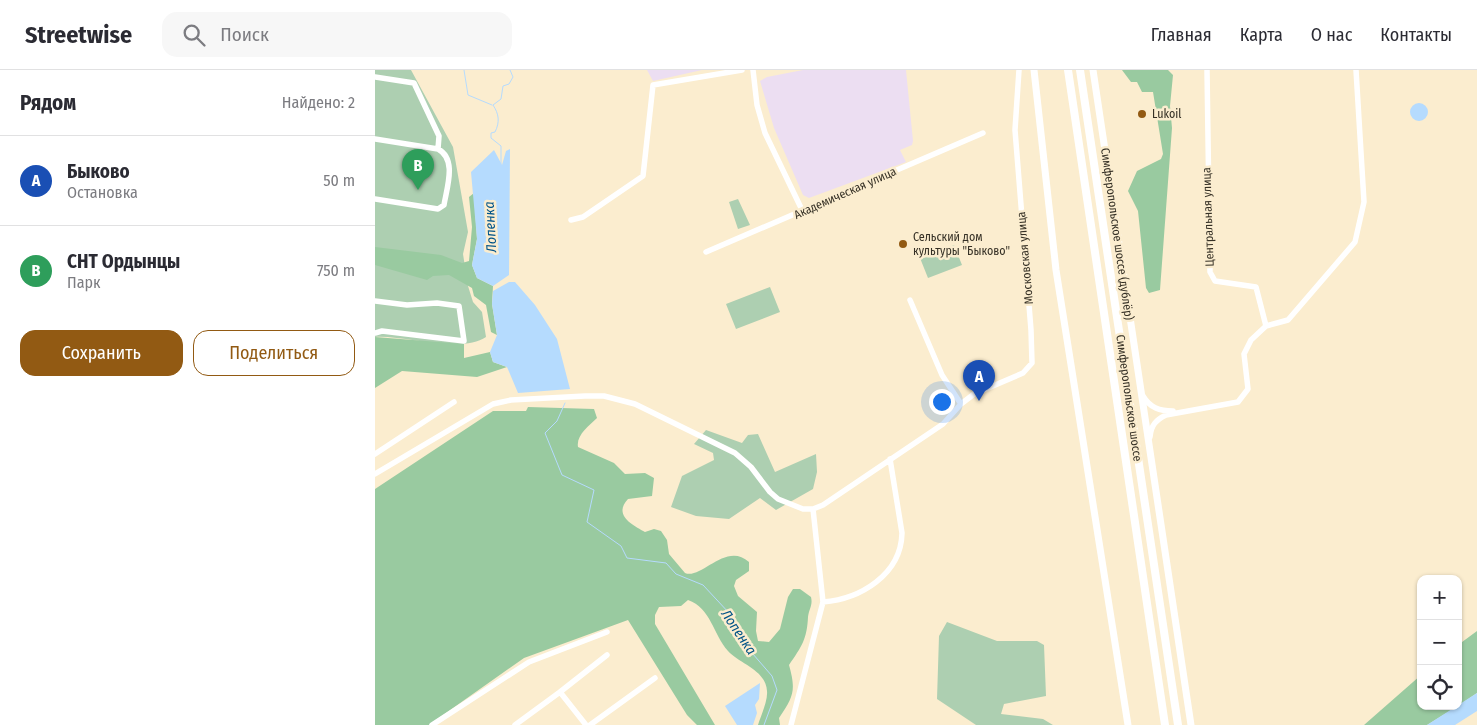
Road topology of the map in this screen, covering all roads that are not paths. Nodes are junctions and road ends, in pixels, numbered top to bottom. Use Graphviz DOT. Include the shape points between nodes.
graph roads {
  1 [pos="742,70"];
  2 [pos="753,70"];
  3 [pos="1019,70"];
  4 [pos="1034,70"];
  5 [pos="1067,70"];
  6 [pos="1080,70"];
  7 [pos="1093,70"];
  8 [pos="1207,70"];
  9 [pos="1356,70"];
  10 [pos="375,77"];
  11 [pos="983,133"];
  12 [pos="375,139"];
  13 [pos="438,148"];
  14 [pos="375,199"];
  15 [pos="803,212"];
  16 [pos="571,220"];
  17 [pos="706,252"];
  18 [pos="910,300"];
  19 [pos="375,301"];
  20 [pos="1266,326"];
  21 [pos="375,333"];
  22 [pos="1139,387"];
  23 [pos="454,402"];
  24 [pos="961,404"];
  25 [pos="1177,412"];
  26 [pos="1149,449"];
  27 [pos="375,454"];
  28 [pos="891,459"];
  29 [pos="375,474"];
  30 [pos="813,509"];
  31 [pos="823,602"];
  32 [pos="607,632"];
  33 [pos="607,655"];
  34 [pos="655,678"];
  35 [pos="560,692"];
  36 [pos="432,725"];
  37 [pos="515,725"];
  38 [pos="586,725"];
  39 [pos="590,725"];
  40 [pos="791,725"];
  41 [pos="1128,725"];
  42 [pos="1165,725"];
  43 [pos="1178,725"];
  44 [pos="1191,725"];
  1 -- 16 [label="street" via="658,83 651,88 643,176 583,217"];
  2 -- 15 [label="street" via="757,105 765,133"];
  3 -- 24 [label="street, Московская улица" via="1015,130 1032,362 1023,373 974,394"];
  4 -- 41 [label="main road" via="1056,270"];
  5 -- 42 [label="highway, Симферопольское шоссе"];
  6 -- 43 [label="highway, Симферопольское шоссе"];
  7 -- 22 [label="main road, Симферопольское шоссе (дублёр)"];
  8 -- 20 [label="street, Центральная улица" via="1209,272 1215,281 1256,287"];
  9 -- 20 [label="street" via="1363,202 1355,242 1288,320"];
  10 -- 13 [label="street" via="414,83 439,136"];
  11 -- 15 [label="street, Академическая улица"];
  12 -- 13 [label="street"];
  13 -- 14 [label="street" via="446,153 448,160 449,177 444,205 438,208"];
  15 -- 17 [label="street, Академическая улица"];
  18 -- 24 [label="street" via="942,375"];
  19 -- 21 [label="street" via="459,306 464,341"];
  20 -- 25 [label="street" via="1251,340 1244,354 1249,389 1244,397 1238,402"];
  22 -- 25 [label="street" via="1150,406"];
  22 -- 26 [label="main road, Симферопольское шоссе (дублёр)"];
  23 -- 27 [label="street"];
  24 -- 28 [label="street, Московская улица" via="943,424"];
  25 -- 26 [label="street" via="1158,419 1152,426"];
  26 -- 44 [label="main road, Симферопольское шоссе (дублёр)"];
  28 -- 30 [label="street, Московская улица"];
  28 -- 31 [label="street" via="902,533 898,555 886,575 863,591 841,601"];
  29 -- 30 [label="street" via="493,404 511,400 604,396 635,404 735,453 751,466 778,499 803,509"];
  30 -- 31 [label="street"];
  31 -- 40 [label="street"];
  32 -- 36 [label="street" via="529,662"];
  33 -- 35 [label="street"];
  34 -- 39 [label="street"];
  35 -- 37 [label="street"];
  35 -- 38 [label="street"];
}
